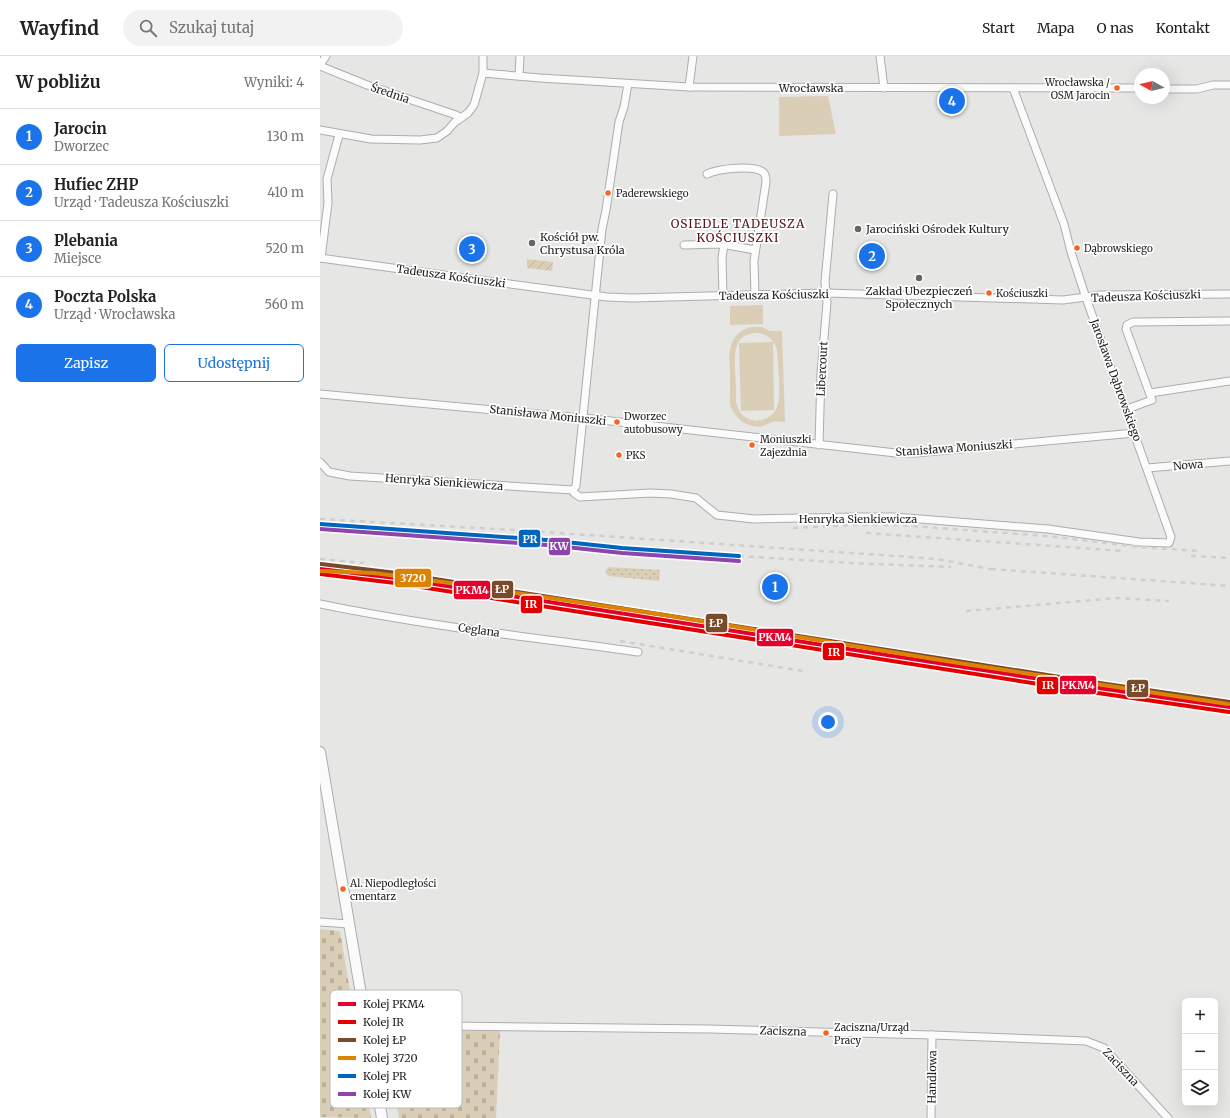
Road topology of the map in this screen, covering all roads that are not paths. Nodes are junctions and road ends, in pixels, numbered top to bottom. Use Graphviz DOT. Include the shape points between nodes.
graph roads {
  1 [pos="326,56"];
  2 [pos="483,56"];
  3 [pos="520,56"];
  4 [pos="693,56"];
  5 [pos="880,56"];
  6 [pos="320,65"];
  7 [pos="483,73"];
  8 [pos="519,76"];
  9 [pos="628,84"];
  10 [pos="1230,85"];
  11 [pos="689,87"];
  12 [pos="884,88"];
  13 [pos="1013,88"];
  14 [pos="1134,88"];
  15 [pos="1170,89"];
  16 [pos="461,118"];
  17 [pos="320,130"];
  18 [pos="339,135"];
  19 [pos="707,174"];
  20 [pos="833,194"];
  21 [pos="684,245"];
  22 [pos="724,245"];
  23 [pos="755,250"];
  24 [pos="320,258"];
  25 [pos="826,293"];
  26 [pos="1230,294"];
  27 [pos="596,295"];
  28 [pos="723,295"];
  29 [pos="755,295"];
  30 [pos="1086,298"];
  31 [pos="1230,321"];
  32 [pos="1230,381"];
  33 [pos="1150,393"];
  34 [pos="320,394"];
  35 [pos="1126,409"];
  36 [pos="583,418"];
  37 [pos="1135,433"];
  38 [pos="819,445"];
  39 [pos="1230,461"];
  40 [pos="320,462"];
  41 [pos="1146,468"];
  42 [pos="573,490"];
  43 [pos="1171,537"];
  44 [pos="320,604"];
  45 [pos="638,652"];
  46 [pos="320,752"];
  47 [pos="321,764"];
  48 [pos="320,922"];
  49 [pos="349,924"];
  50 [pos="360,990"];
  51 [pos="462,1026"];
  52 [pos="932,1035"];
  53 [pos="380,1108"];
  54 [pos="382,1118"];
  55 [pos="931,1118"];
  56 [pos="1168,1118"];
  1 -- 6 [label="street"];
  2 -- 7 [label="street"];
  3 -- 8 [label="street"];
  4 -- 11 [label="street"];
  5 -- 12 [label="street"];
  6 -- 16 [label="street, Średnia" via="367,85"];
  7 -- 8 [label="street, Wrocławska"];
  7 -- 16 [label="street" via="476,102"];
  8 -- 9 [label="street, Wrocławska"];
  9 -- 11 [label="street, Wrocławska"];
  9 -- 27 [label="street" via="619,122 602,229"];
  10 -- 15 [label="street" via="1213,85 1197,90"];
  11 -- 12 [label="street, Wrocławska"];
  12 -- 13 [label="street, Wrocławska"];
  13 -- 14 [label="street, Wrocławska"];
  13 -- 30 [label="street, Jarosława Dąbrowskiego" via="1037,150"];
  16 -- 18 [label="street" via="433,139 379,140"];
  17 -- 18 [label="street"];
  18 -- 24 [label="street" via="327,179 328,203"];
  19 -- 23 [label="street" via="713,171 749,168 760,170 766,176"];
  20 -- 25 [label="street, Libercourt"];
  21 -- 22 [label="street"];
  22 -- 23 [label="street"];
  22 -- 28 [label="street"];
  23 -- 29 [label="street"];
  24 -- 27 [label="street, Tadeusza Kościuszki"];
  25 -- 29 [label="street, Tadeusza Kościuszki"];
  25 -- 30 [label="street, Tadeusza Kościuszki" via="1055,300"];
  25 -- 38 [label="street, Libercourt"];
  26 -- 30 [label="street, Tadeusza Kościuszki" via="1101,295"];
  27 -- 28 [label="street, Tadeusza Kościuszki" via="632,298"];
  27 -- 36 [label="street"];
  28 -- 29 [label="street, Tadeusza Kościuszki"];
  30 -- 35 [label="street, Jarosława Dąbrowskiego"];
  31 -- 33 [label="street" via="1133,322 1127,325 1126,329"];
  32 -- 33 [label="street"];
  33 -- 35 [label="street" via="1152,400"];
  34 -- 36 [label="street, Stanisława Moniuszki"];
  35 -- 37 [label="street, Jarosława Dąbrowskiego"];
  36 -- 38 [label="street, Stanisława Moniuszki"];
  36 -- 42 [label="street" via="576,486"];
  37 -- 38 [label="street, Stanisława Moniuszki" via="915,453"];
  37 -- 41 [label="street, Jarosława Dąbrowskiego"];
  39 -- 41 [label="street, Nowa"];
  40 -- 42 [label="street, Henryka Sienkiewicza" via="329,472 350,476"];
  41 -- 43 [label="street, Jarosława Dąbrowskiego"];
  42 -- 43 [label="street, Henryka Sienkiewicza" via="580,497 650,493 684,496 696,498 717,515 754,519 895,517 1048,529 1139,542 1169,543"];
  44 -- 45 [label="street, Ceglana" via="357,612"];
  46 -- 47 [label="main road"];
  47 -- 49 [label="main road"];
  48 -- 49 [label="street"];
  49 -- 50 [label="main road"];
  51 -- 52 [label="street, Zaciszna"];
  52 -- 55 [label="street, Handlowa"];
  52 -- 56 [label="street, Zaciszna" via="1079,1041 1099,1045"];
  53 -- 54 [label="main road"];
}
